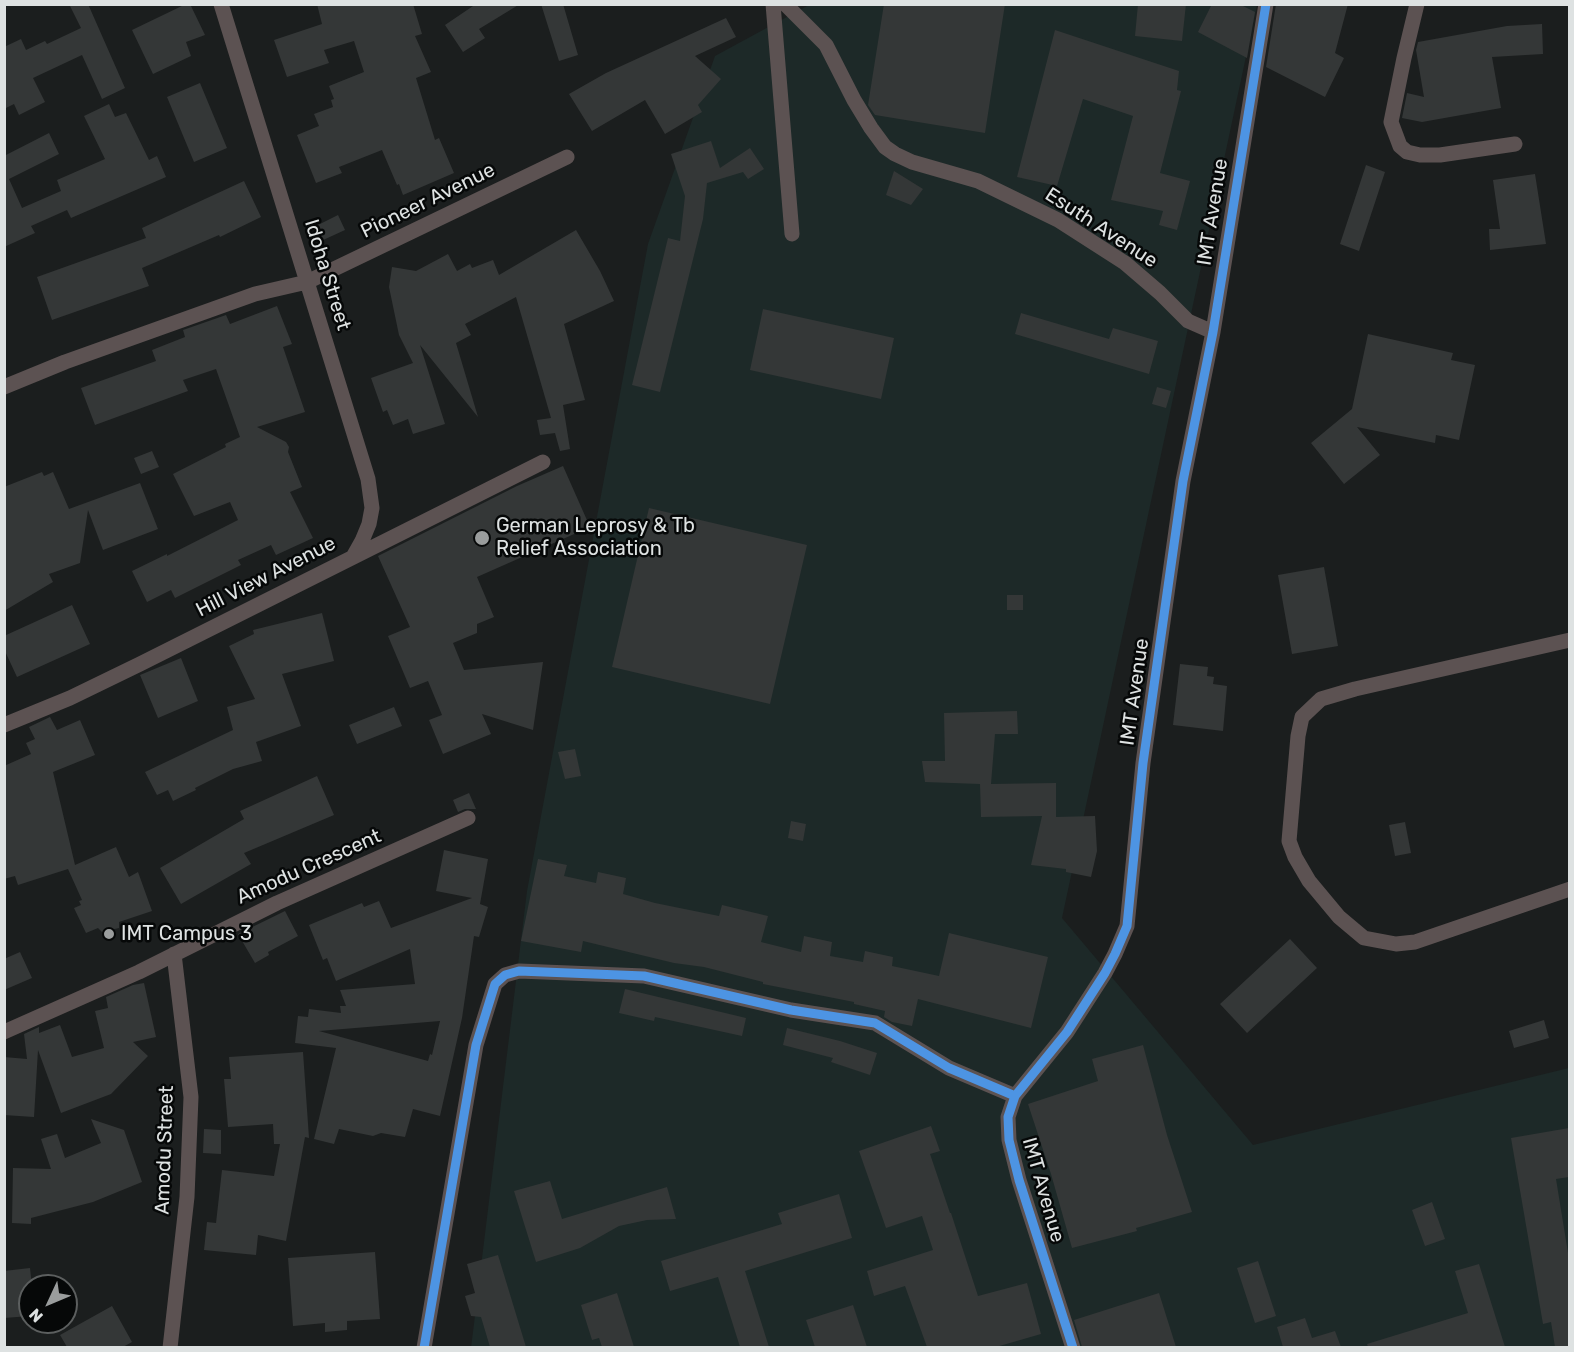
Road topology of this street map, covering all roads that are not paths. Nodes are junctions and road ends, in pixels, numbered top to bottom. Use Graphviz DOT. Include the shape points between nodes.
graph roads {
  1 [pos="221,4"];
  2 [pos="773,4"];
  3 [pos="785,4"];
  4 [pos="1266,4"];
  5 [pos="1417,4"];
  6 [pos="1515,144"];
  7 [pos="567,157"];
  8 [pos="792,234"];
  9 [pos="307,282"];
  10 [pos="1213,332"];
  11 [pos="4,387"];
  12 [pos="543,462"];
  13 [pos="353,557"];
  14 [pos="1569,640"];
  15 [pos="4,725"];
  16 [pos="468,818"];
  17 [pos="1569,889"];
  18 [pos="174,954"];
  19 [pos="4,1032"];
  20 [pos="1015,1096"];
  21 [pos="170,1347"];
  22 [pos="424,1347"];
  23 [pos="1073,1347"];
  1 -- 9 [label="street, Idoha Street"];
  2 -- 8 [label="street"];
  3 -- 10 [label="street, Esuth Avenue" via="826,45 854,100 885,147 912,162 978,181 1058,220 1125,264 1188,321"];
  4 -- 10 [label="street, IMT Avenue"];
  5 -- 6 [label="street" via="1391,122 1400,147 1420,155 1440,155"];
  7 -- 9 [label="street, Pioneer Avenue"];
  9 -- 11 [label="street, Pioneer Avenue" via="255,294"];
  9 -- 13 [label="street, Idoha Street" via="368,479 372,508 369,524"];
  10 -- 20 [label="street, IMT Avenue" via="1181,493 1143,763 1127,926 1115,954 1067,1032"];
  12 -- 13 [label="street, Hill View Avenue"];
  13 -- 15 [label="street, Hill View Avenue" via="140,664"];
  14 -- 17 [label="street" via="1321,699 1302,717 1289,841 1309,881 1339,917 1364,938 1396,944 1415,942"];
  16 -- 18 [label="street, Amodu Crescent" via="277,903"];
  18 -- 19 [label="street, Amodu Crescent"];
  18 -- 21 [label="street, Amodu Street" via="191,1097 187,1197"];
  20 -- 22 [label="street" via="949,1068 875,1023 791,1010 644,976 519,971 505,975 495,984 476,1045"];
  20 -- 23 [label="street, IMT Avenue" via="1008,1117 1009,1140"];
}
